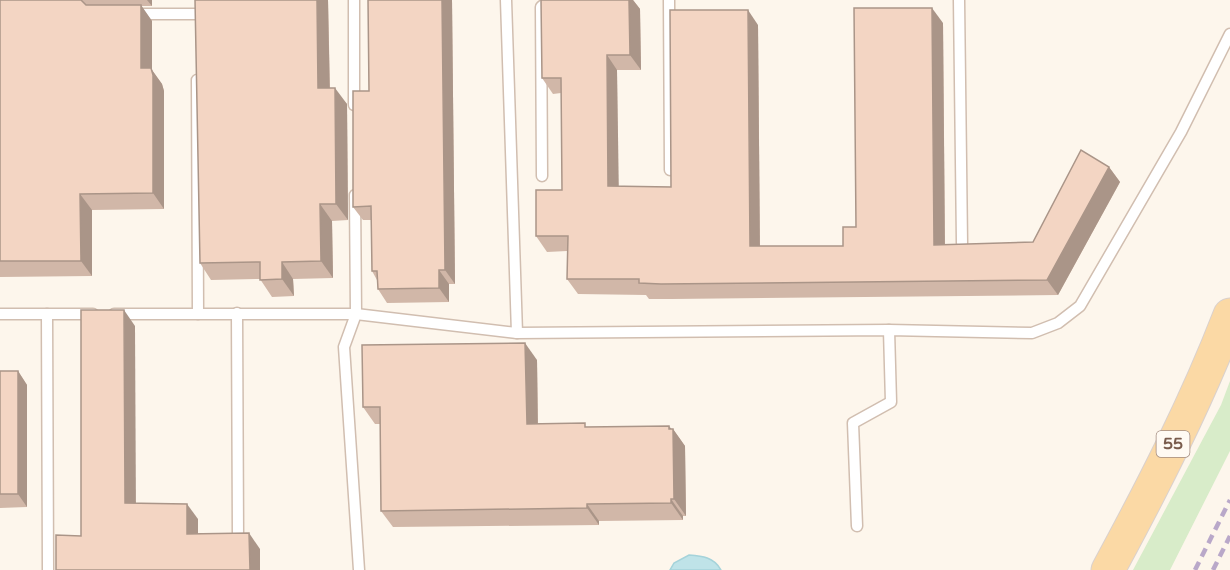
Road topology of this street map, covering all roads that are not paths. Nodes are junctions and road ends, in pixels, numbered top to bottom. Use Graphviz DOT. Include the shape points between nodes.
graph roads {
  1 [pos="196,0"];
  2 [pos="354,0"];
  3 [pos="506,0"];
  4 [pos="549,0"];
  5 [pos="669,0"];
  6 [pos="959,0"];
  7 [pos="119,14"];
  8 [pos="196,14"];
  9 [pos="196,26"];
  10 [pos="1230,34"];
  11 [pos="196,62"];
  12 [pos="354,117"];
  13 [pos="670,170"];
  14 [pos="542,176"];
  15 [pos="355,188"];
  16 [pos="962,243"];
  17 [pos="0,314"];
  18 [pos="47,314"];
  19 [pos="198,314"];
  20 [pos="237,314"];
  21 [pos="356,314"];
  22 [pos="1230,315"];
  23 [pos="889,330"];
  24 [pos="517,333"];
  25 [pos="856,526"];
  26 [pos="238,538"];
  27 [pos="48,570"];
  28 [pos="359,570"];
  29 [pos="1108,570"];
  1 -- 8 [label="lane"];
  2 -- 12 [label="lane"];
  3 -- 24 [label="lane"];
  4 -- 14 [label="lane" via="541,7"];
  5 -- 13 [label="lane"];
  6 -- 16 [label="lane"];
  7 -- 8 [label="lane"];
  8 -- 9 [label="lane"];
  10 -- 23 [label="lane" via="1181,132 1080,306 1058,323 1032,333"];
  11 -- 19 [label="lane"];
  15 -- 21 [label="lane"];
  17 -- 18 [label="lane"];
  18 -- 19 [label="lane"];
  18 -- 27 [label="lane"];
  19 -- 20 [label="lane"];
  20 -- 21 [label="lane"];
  20 -- 26 [label="lane"];
  21 -- 24 [label="lane"];
  21 -- 28 [label="lane" via="344,347"];
  22 -- 29 [label="main road, 55" via="1207,373"];
  23 -- 24 [label="lane"];
  23 -- 25 [label="lane" via="891,402 853,423"];
}
